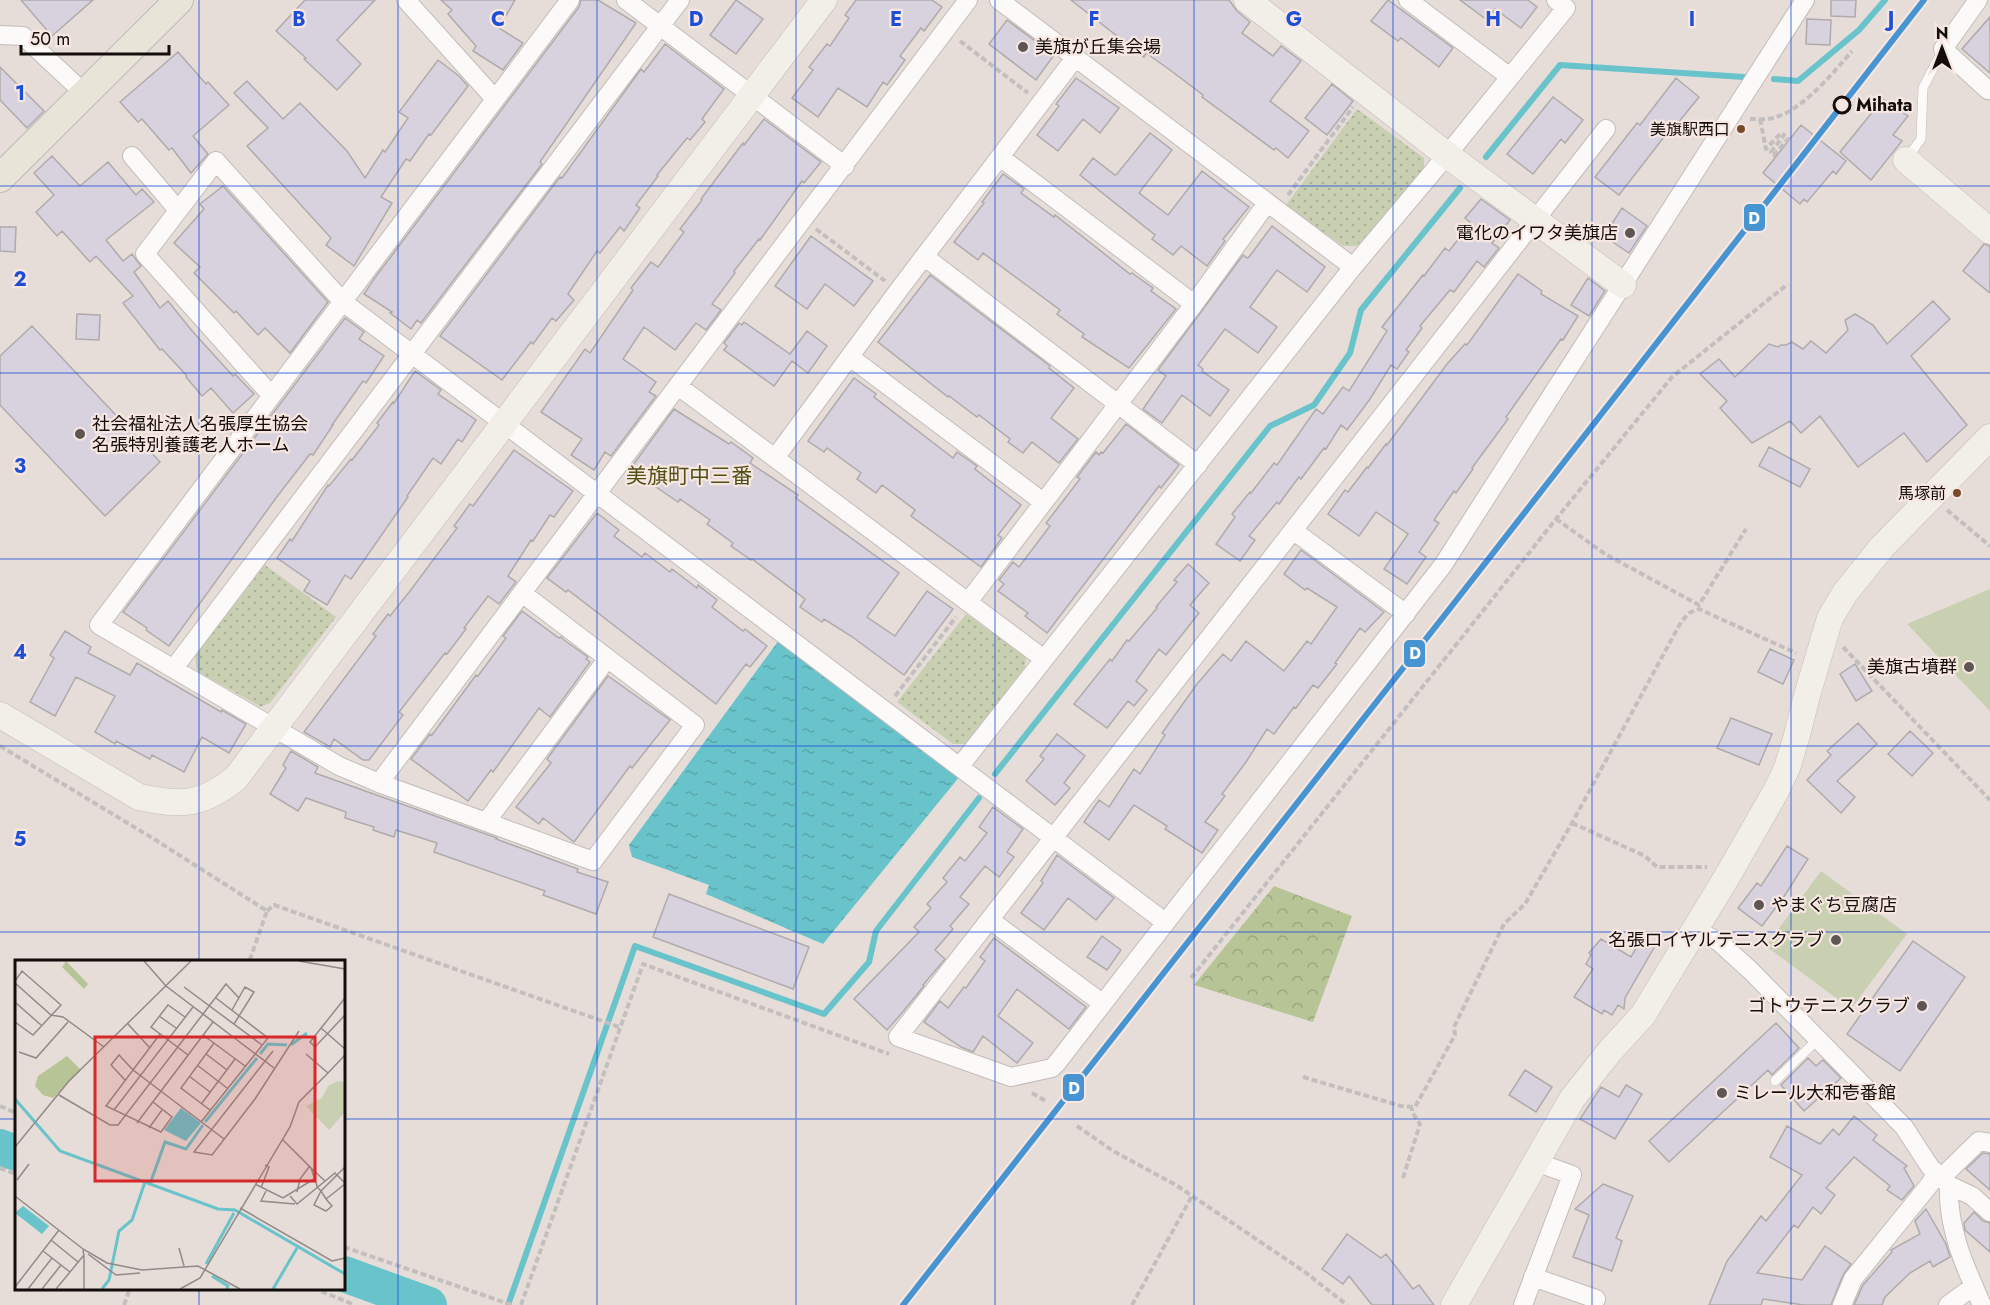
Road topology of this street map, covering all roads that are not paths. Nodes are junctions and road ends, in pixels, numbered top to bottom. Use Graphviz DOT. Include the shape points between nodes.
graph roads {
  1 [pos="179,0"];
  2 [pos="406,0"];
  3 [pos="570,0"];
  4 [pos="626,0"];
  5 [pos="680,0"];
  6 [pos="824,0"];
  7 [pos="968,0"];
  8 [pos="999,0"];
  9 [pos="1247,0"];
  10 [pos="1408,0"];
  11 [pos="1556,0"];
  12 [pos="1805,0"];
  13 [pos="1978,0"];
  14 [pos="661,26"];
  15 [pos="0,35"];
  16 [pos="1943,49"];
  17 [pos="1075,58"];
  18 [pos="1510,77"];
  19 [pos="1990,89"];
  20 [pos="84,93"];
  21 [pos="752,94"];
  22 [pos="495,99"];
  23 [pos="1606,129"];
  24 [pos="1447,155"];
  25 [pos="132,156"];
  26 [pos="1000,157"];
  27 [pos="1906,160"];
  28 [pos="845,166"];
  29 [pos="0,178"];
  30 [pos="1272,207"];
  31 [pos="178,210"];
  32 [pos="1534,220"];
  33 [pos="1990,231"];
  34 [pos="925,257"];
  35 [pos="1353,267"];
  36 [pos="1623,285"];
  37 [pos="344,302"];
  38 [pos="1194,304"];
  39 [pos="411,352"];
  40 [pos="850,357"];
  41 [pos="678,386"];
  42 [pos="272,395"];
  43 [pos="1118,405"];
  44 [pos="504,423"];
  45 [pos="1990,437"];
  46 [pos="775,458"];
  47 [pos="1198,465"];
  48 [pos="597,493"];
  49 [pos="1043,502"];
  50 [pos="1294,531"];
  51 [pos="522,593"];
  52 [pos="968,602"];
  53 [pos="1406,614"];
  54 [pos="607,659"];
  55 [pos="1044,659"];
  56 [pos="174,668"];
  57 [pos="0,715"];
  58 [pos="275,728"];
  59 [pos="960,766"];
  60 [pos="379,783"];
  61 [pos="486,822"];
  62 [pos="1053,837"];
  63 [pos="990,920"];
  64 [pos="1165,922"];
  65 [pos="1694,929"];
  66 [pos="1102,1003"];
  67 [pos="1817,1040"];
  68 [pos="1775,1081"];
  69 [pos="1990,1143"];
  70 [pos="1536,1161"];
  71 [pos="1942,1179"];
  72 [pos="1990,1212"];
  73 [pos="1533,1277"];
  74 [pos="1974,1286"];
  75 [pos="1596,1299"];
  76 [pos="1454,1305"];
  77 [pos="1523,1305"];
  78 [pos="1842,1305"];
  79 [pos="1948,1305"];
  80 [pos="1982,1305"];
  1 -- 20 [label="main road"];
  2 -- 22 [label="street"];
  3 -- 22 [label="street"];
  4 -- 14 [label="street"];
  5 -- 14 [label="street"];
  6 -- 21 [label="street"];
  7 -- 28 [label="street"];
  8 -- 17 [label="street"];
  9 -- 24 [label="street"];
  10 -- 18 [label="street"];
  11 -- 18 [label="street" via="1566,8"];
  12 -- 36 [label="street"];
  13 -- 16 [label="street"];
  14 -- 21 [label="street"];
  14 -- 39 [label="street"];
  15 -- 20 [label="street" via="23,36"];
  16 -- 19 [label="street"];
  16 -- 27 [label="lane" via="1923,88 1921,139"];
  17 -- 26 [label="street"];
  17 -- 30 [label="street"];
  18 -- 24 [label="street"];
  20 -- 29 [label="main road"];
  21 -- 28 [label="street"];
  21 -- 44 [label="street"];
  22 -- 37 [label="street"];
  23 -- 32 [label="street"];
  24 -- 32 [label="street"];
  24 -- 35 [label="street"];
  25 -- 31 [label="street"];
  26 -- 34 [label="street"];
  26 -- 38 [label="street"];
  27 -- 33 [label="street"];
  28 -- 41 [label="street"];
  30 -- 35 [label="street"];
  30 -- 38 [label="street"];
  31 -- 37 [label="street" via="216,161"];
  31 -- 42 [label="street" via="145,254"];
  32 -- 36 [label="street"];
  32 -- 50 [label="street"];
  34 -- 40 [label="street"];
  34 -- 43 [label="street"];
  35 -- 47 [label="street"];
  36 -- 53 [label="street" via="1443,565"];
  37 -- 39 [label="street"];
  37 -- 42 [label="street"];
  38 -- 43 [label="street"];
  39 -- 44 [label="street"];
  39 -- 56 [label="street"];
  40 -- 46 [label="street"];
  40 -- 49 [label="street"];
  41 -- 46 [label="street"];
  41 -- 48 [label="street"];
  42 -- 56 [label="street" via="99,625"];
  43 -- 47 [label="street"];
  43 -- 49 [label="street"];
  44 -- 48 [label="street"];
  44 -- 58 [label="street"];
  45 -- 65 [label="street" via="1876,554 1845,593 1830,618 1787,768"];
  46 -- 52 [label="street"];
  47 -- 55 [label="street"];
  48 -- 51 [label="street"];
  48 -- 59 [label="street"];
  49 -- 52 [label="street"];
  50 -- 53 [label="street"];
  50 -- 62 [label="street"];
  51 -- 54 [label="street"];
  51 -- 60 [label="street"];
  52 -- 55 [label="street"];
  53 -- 64 [label="street"];
  54 -- 61 [label="street"];
  54 -- 61 [label="street" via="695,725 593,861"];
  55 -- 59 [label="street"];
  56 -- 58 [label="street"];
  57 -- 58 [label="street" via="139,797 162,802 185,803 223,789"];
  58 -- 60 [label="street" via="339,766"];
  59 -- 62 [label="street"];
  60 -- 61 [label="street"];
  62 -- 63 [label="street"];
  62 -- 64 [label="street"];
  63 -- 66 [label="street"];
  63 -- 66 [label="street" via="898,1037 1011,1077 1052,1068"];
  64 -- 66 [label="street"];
  65 -- 67 [label="street" via="1719,942"];
  65 -- 70 [label="street" via="1643,1015 1572,1099"];
  67 -- 68 [label="lane"];
  67 -- 71 [label="street" via="1904,1127"];
  69 -- 71 [label="street" via="1979,1141"];
  70 -- 73 [label="street" via="1572,1175"];
  70 -- 76 [label="street"];
  71 -- 72 [label="street"];
  71 -- 74 [label="street" via="1959,1253"];
  71 -- 78 [label="street" via="1930,1184 1853,1279"];
  73 -- 75 [label="street"];
  73 -- 77 [label="street"];
  74 -- 79 [label="street"];
  74 -- 80 [label="street"];
}
